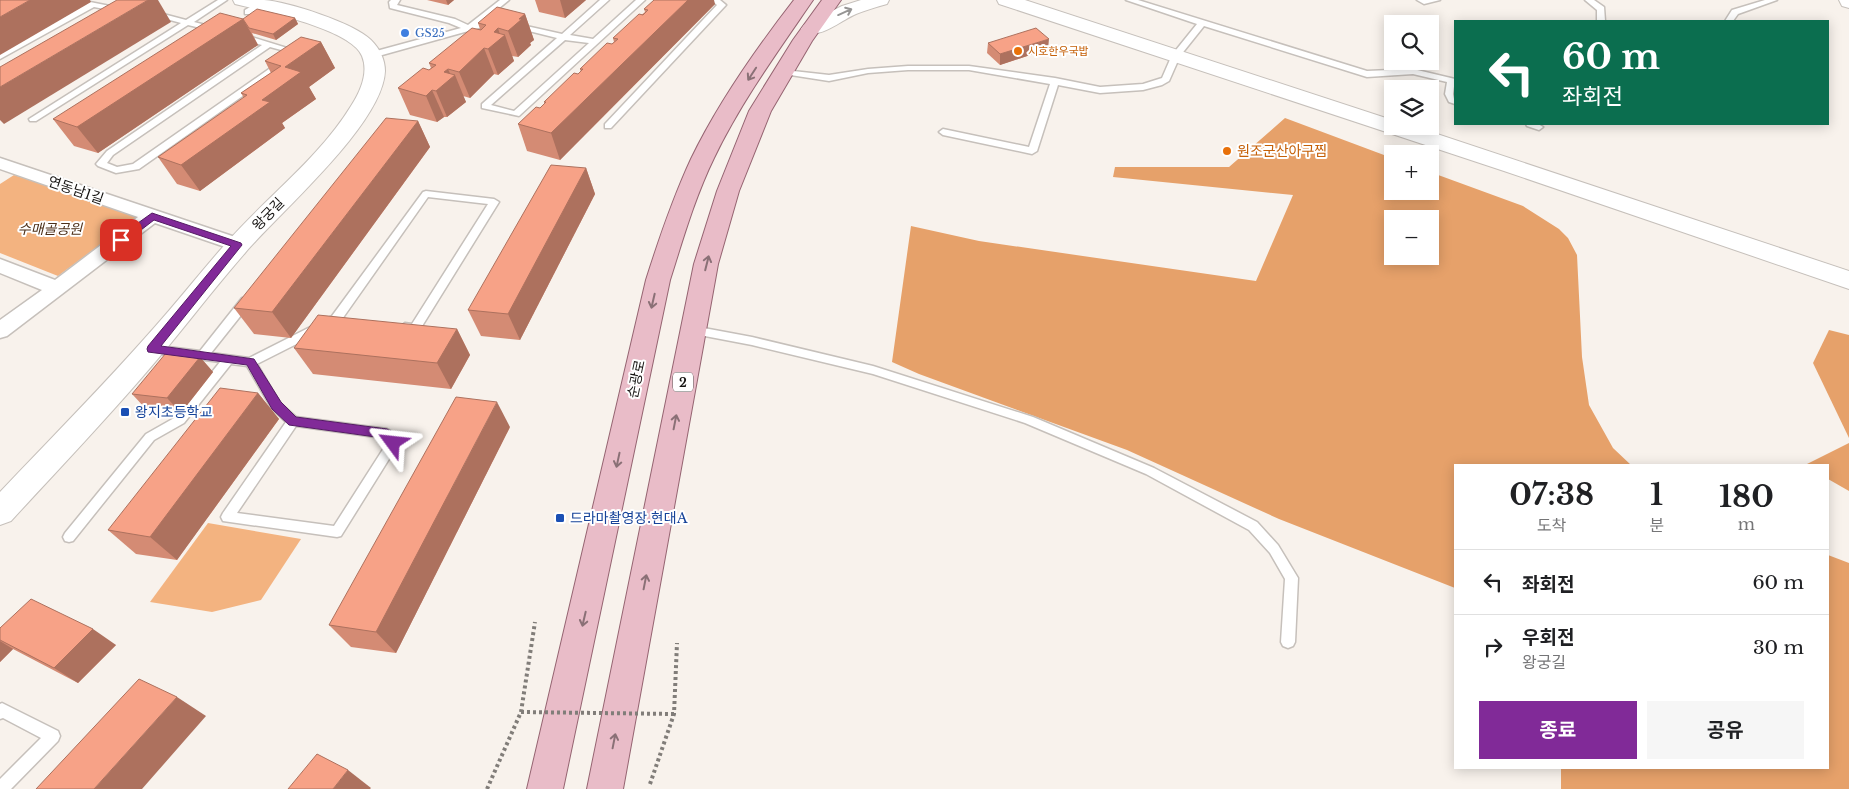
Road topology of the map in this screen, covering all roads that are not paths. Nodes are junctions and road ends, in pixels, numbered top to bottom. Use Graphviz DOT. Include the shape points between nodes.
graph roads {
  1 [pos="223,0"];
  2 [pos="396,0"];
  3 [pos="506,0"];
  4 [pos="605,0"];
  5 [pos="641,0"];
  6 [pos="715,0"];
  7 [pos="788,0"];
  8 [pos="804,0"];
  9 [pos="832,0"];
  10 [pos="880,0"];
  11 [pos="1006,0"];
  12 [pos="1130,0"];
  13 [pos="1421,0"];
  14 [pos="1436,0"];
  15 [pos="1589,0"];
  16 [pos="1773,0"];
  17 [pos="250,5"];
  18 [pos="143,10"];
  19 [pos="117,19"];
  20 [pos="1601,20"];
  21 [pos="1730,20"];
  22 [pos="187,22"];
  23 [pos="1202,23"];
  24 [pos="469,28"];
  25 [pos="811,29"];
  26 [pos="223,32"];
  27 [pos="779,33"];
  28 [pos="232,35"];
  29 [pos="564,37"];
  30 [pos="595,42"];
  31 [pos="268,44"];
  32 [pos="372,54"];
  33 [pos="1176,55"];
  34 [pos="0,56"];
  35 [pos="784,72"];
  36 [pos="1055,81"];
  37 [pos="1454,101"];
  38 [pos="33,119"];
  39 [pos="1533,125"];
  40 [pos="608,126"];
  41 [pos="1539,127"];
  42 [pos="943,132"];
  43 [pos="0,163"];
  44 [pos="152,216"];
  45 [pos="237,245"];
  46 [pos="0,266"];
  47 [pos="1849,280"];
  48 [pos="58,288"];
  49 [pos="252,294"];
  50 [pos="395,326"];
  51 [pos="693,330"];
  52 [pos="0,331"];
  53 [pos="152,349"];
  54 [pos="203,355"];
  55 [pos="229,359"];
  56 [pos="250,362"];
  57 [pos="293,421"];
  58 [pos="0,512"];
  59 [pos="69,537"];
  60 [pos="1288,642"];
  61 [pos="0,712"];
  62 [pos="1,789"];
  63 [pos="545,789"];
  64 [pos="605,789"];
  1 -- 22 [label="lane"];
  2 -- 24 [label="lane" via="393,6"];
  3 -- 24 [label="lane"];
  4 -- 29 [label="lane"];
  5 -- 30 [label="lane"];
  6 -- 40 [label="lane" via="722,5"];
  7 -- 27 [label="main road"];
  8 -- 27 [label="main road, 순광로"];
  9 -- 25 [label="main road, 2"];
  25 -- 10 [label="street, one-way" via="849,10"];
  11 -- 33 [label="street"];
  12 -- 23 [label="lane"];
  13 -- 14 [label="lane"];
  15 -- 20 [label="lane" via="1600,9"];
  16 -- 21 [label="lane" via="1735,12"];
  17 -- 32 [label="street" via="306,17 339,29 360,41"];
  18 -- 22 [label="lane"];
  19 -- 34 [label="lane" via="126,12 93,4"];
  22 -- 26 [label="lane"];
  22 -- 38 [label="lane"];
  23 -- 33 [label="lane"];
  23 -- 37 [label="lane" via="1367,74 1413,71 1452,81 1449,94"];
  24 -- 29 [label="lane" via="498,20"];
  24 -- 32 [label="lane"];
  25 -- 35 [label="main road, 2"];
  27 -- 63 [label="main road, 순광로, one-way" via="702,158 679,214 658,280"];
  28 -- 31 [label="lane"];
  29 -- 30 [label="lane"];
  29 -- 30 [label="lane" via="485,106 516,114"];
  31 -- 31 [label="lane" via="298,53 136,167 116,170 101,164 110,153"];
  32 -- 45 [label="street, 왕궁길" via="373,81 355,118 330,150"];
  33 -- 36 [label="lane" via="1166,79 1159,84 1106,91"];
  33 -- 47 [label="street"];
  35 -- 36 [label="lane" via="829,78 908,68 969,68"];
  51 -- 35 [label="main road, 2, one-way" via="706,264 728,191 760,111"];
  36 -- 42 [label="lane" via="1032,151"];
  39 -- 41 [label="lane"];
  43 -- 44 [label="street, 연동남1길"];
  44 -- 45 [label="street, 연동남1길"];
  44 -- 48 [label="street"];
  45 -- 53 [label="street, 왕궁길"];
  46 -- 48 [label="street"];
  48 -- 52 [label="street"];
  49 -- 54 [label="lane"];
  50 -- 56 [label="lane" via="415,328 494,202 426,194 341,320"];
  51 -- 60 [label="lane" via="873,370 1029,420 1150,471 1253,526 1274,549 1292,578"];
  64 -- 51 [label="main road, 2, one-way"];
  53 -- 54 [label="lane"];
  53 -- 58 [label="street, 왕궁길"];
  54 -- 55 [label="lane"];
  55 -- 56 [label="lane"];
  55 -- 59 [label="lane" via="180,420 150,437"];
  56 -- 57 [label="lane" via="276,406"];
  57 -- 57 [label="lane" via="387,434 393,443 338,532 227,517"];
  61 -- 62 [label="lane" via="2,710 52,736"];
}
